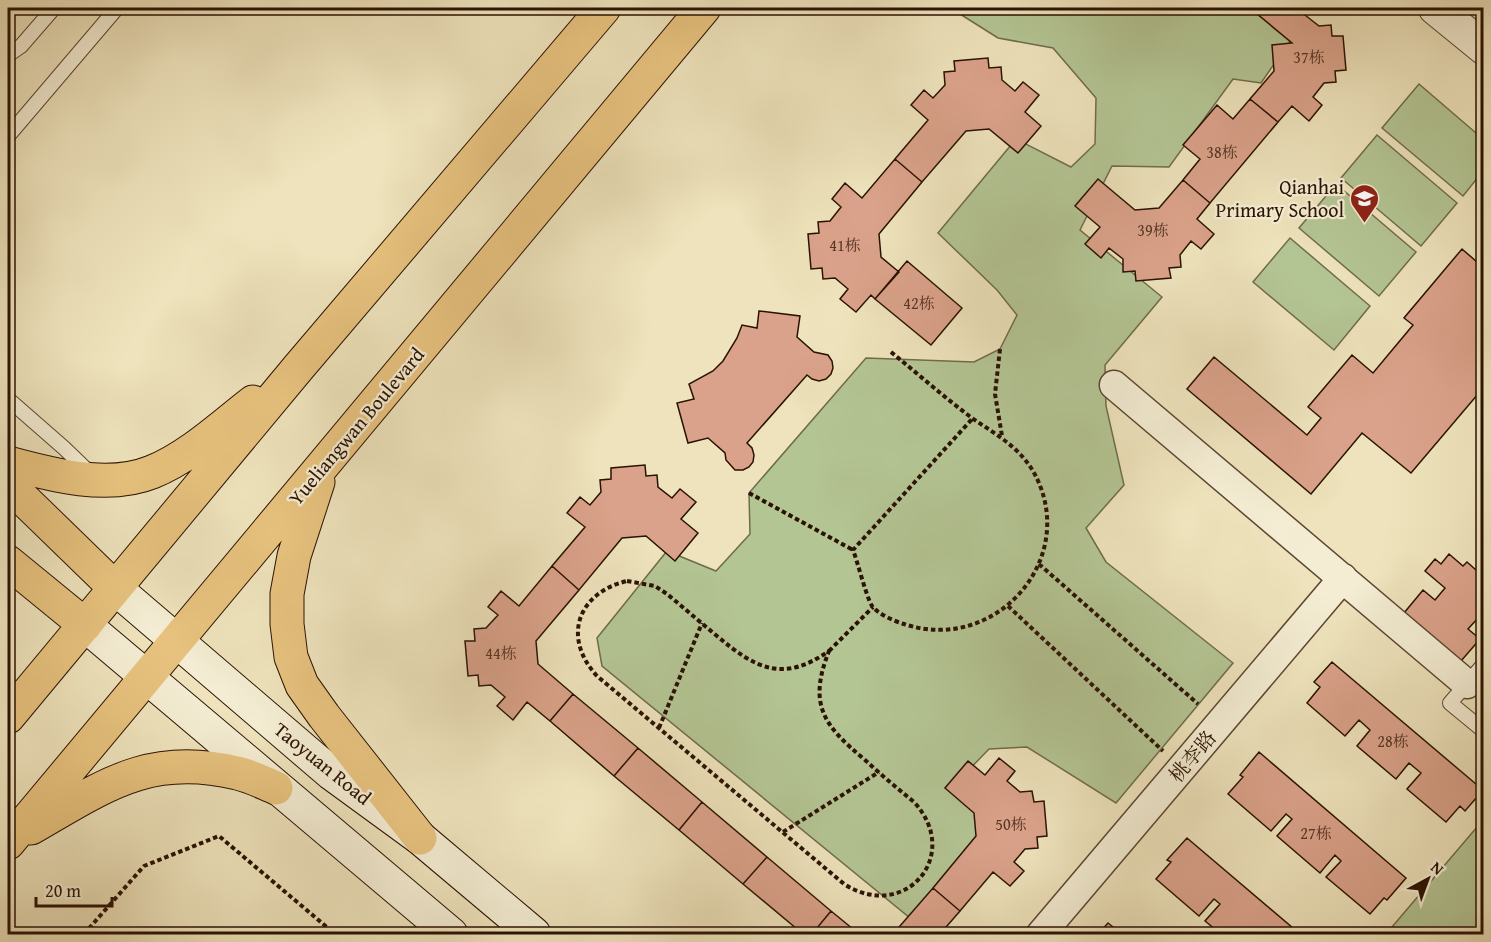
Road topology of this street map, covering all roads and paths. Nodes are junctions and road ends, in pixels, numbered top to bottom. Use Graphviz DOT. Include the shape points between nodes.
graph roads {
  1 [pos="52,8"];
  2 [pos="117,8"];
  3 [pos="604,8"];
  4 [pos="704,8"];
  5 [pos="1436,8"];
  6 [pos="1484,48"];
  7 [pos="8,53"];
  8 [pos="8,136"];
  9 [pos="1000,349"];
  10 [pos="891,352"];
  11 [pos="298,368"];
  12 [pos="1114,385"];
  13 [pos="8,399"];
  14 [pos="973,418"];
  15 [pos="1002,437"];
  16 [pos="8,463"];
  17 [pos="324,464"];
  18 [pos="95,479"];
  19 [pos="8,484"];
  20 [pos="749,493"];
  21 [pos="853,550"];
  22 [pos="8,562"];
  23 [pos="1039,564"];
  24 [pos="1342,578"];
  25 [pos="115,588"];
  26 [pos="1008,606"];
  27 [pos="873,607"];
  28 [pos="702,623"];
  29 [pos="85,625"];
  30 [pos="178,641"];
  31 [pos="829,651"];
  32 [pos="1475,674"];
  33 [pos="147,677"];
  34 [pos="1198,704"];
  35 [pos="8,717"];
  36 [pos="659,728"];
  37 [pos="1484,731"];
  38 [pos="1182,767"];
  39 [pos="879,772"];
  40 [pos="276,788"];
  41 [pos="782,832"];
  42 [pos="420,838"];
  43 [pos="8,842"];
  44 [pos="84,934"];
  45 [pos="189,934"];
  46 [pos="276,934"];
  47 [pos="335,934"];
  48 [pos="451,934"];
  49 [pos="534,934"];
  50 [pos="1041,934"];
  1 -- 7 [label="lane" via="21,46"];
  2 -- 8 [label="lane"];
  3 -- 11 [label="main road"];
  4 -- 17 [label="main road, Yueliangwan Boulevard"];
  5 -- 6 [label="main road"];
  9 -- 15 [label="path" via="995,394"];
  10 -- 14 [label="path"];
  11 -- 18 [label="main road" via="167,464 136,476"];
  11 -- 25 [label="main road"];
  12 -- 24 [label="street"];
  13 -- 18 [label="lane"];
  14 -- 15 [label="path"];
  14 -- 21 [label="path"];
  15 -- 23 [label="path" via="1029,466 1042,494 1045,541"];
  16 -- 18 [label="main road"];
  17 -- 30 [label="main road, Yueliangwan Boulevard"];
  17 -- 42 [label="main road" via="286,594 291,657 302,685 324,716"];
  19 -- 25 [label="main road"];
  20 -- 21 [label="path"];
  21 -- 27 [label="path"];
  22 -- 29 [label="main road"];
  23 -- 26 [label="path" via="1026,587"];
  23 -- 34 [label="path"];
  24 -- 32 [label="street"];
  24 -- 38 [label="street, 桃李路"];
  25 -- 29 [label="main road"];
  25 -- 30 [label="main road, Taoyuan Road"];
  26 -- 27 [label="path" via="987,620 941,631 916,628"];
  26 -- 38 [label="path"];
  27 -- 31 [label="path"];
  28 -- 31 [label="path" via="737,653 767,668 800,667"];
  28 -- 36 [label="path"];
  28 -- 36 [label="path" via="667,594 641,582 627,581 601,590 583,612 578,639 588,666"];
  29 -- 33 [label="main road"];
  29 -- 35 [label="main road"];
  30 -- 33 [label="main road, Yueliangwan Boulevard"];
  30 -- 42 [label="main road, Taoyuan Road" via="332,773"];
  31 -- 39 [label="path" via="819,683 824,716 844,743"];
  32 -- 37 [label="lane" via="1450,703"];
  33 -- 40 [label="main road"];
  33 -- 43 [label="main road, Yueliangwan Boulevard"];
  36 -- 41 [label="path"];
  38 -- 50 [label="street, 桃李路"];
  39 -- 41 [label="path"];
  39 -- 41 [label="path" via="924,812 930,825 933,838 928,866 910,887 884,897 856,892"];
  40 -- 43 [label="main road" via="217,769 174,766 148,770 101,787"];
  40 -- 48 [label="main road"];
  42 -- 49 [label="main road, Taoyuan Road"];
  44 -- 47 [label="path" via="144,866 219,836"];
  45 -- 46 [label="path" via="227,930"];
}
